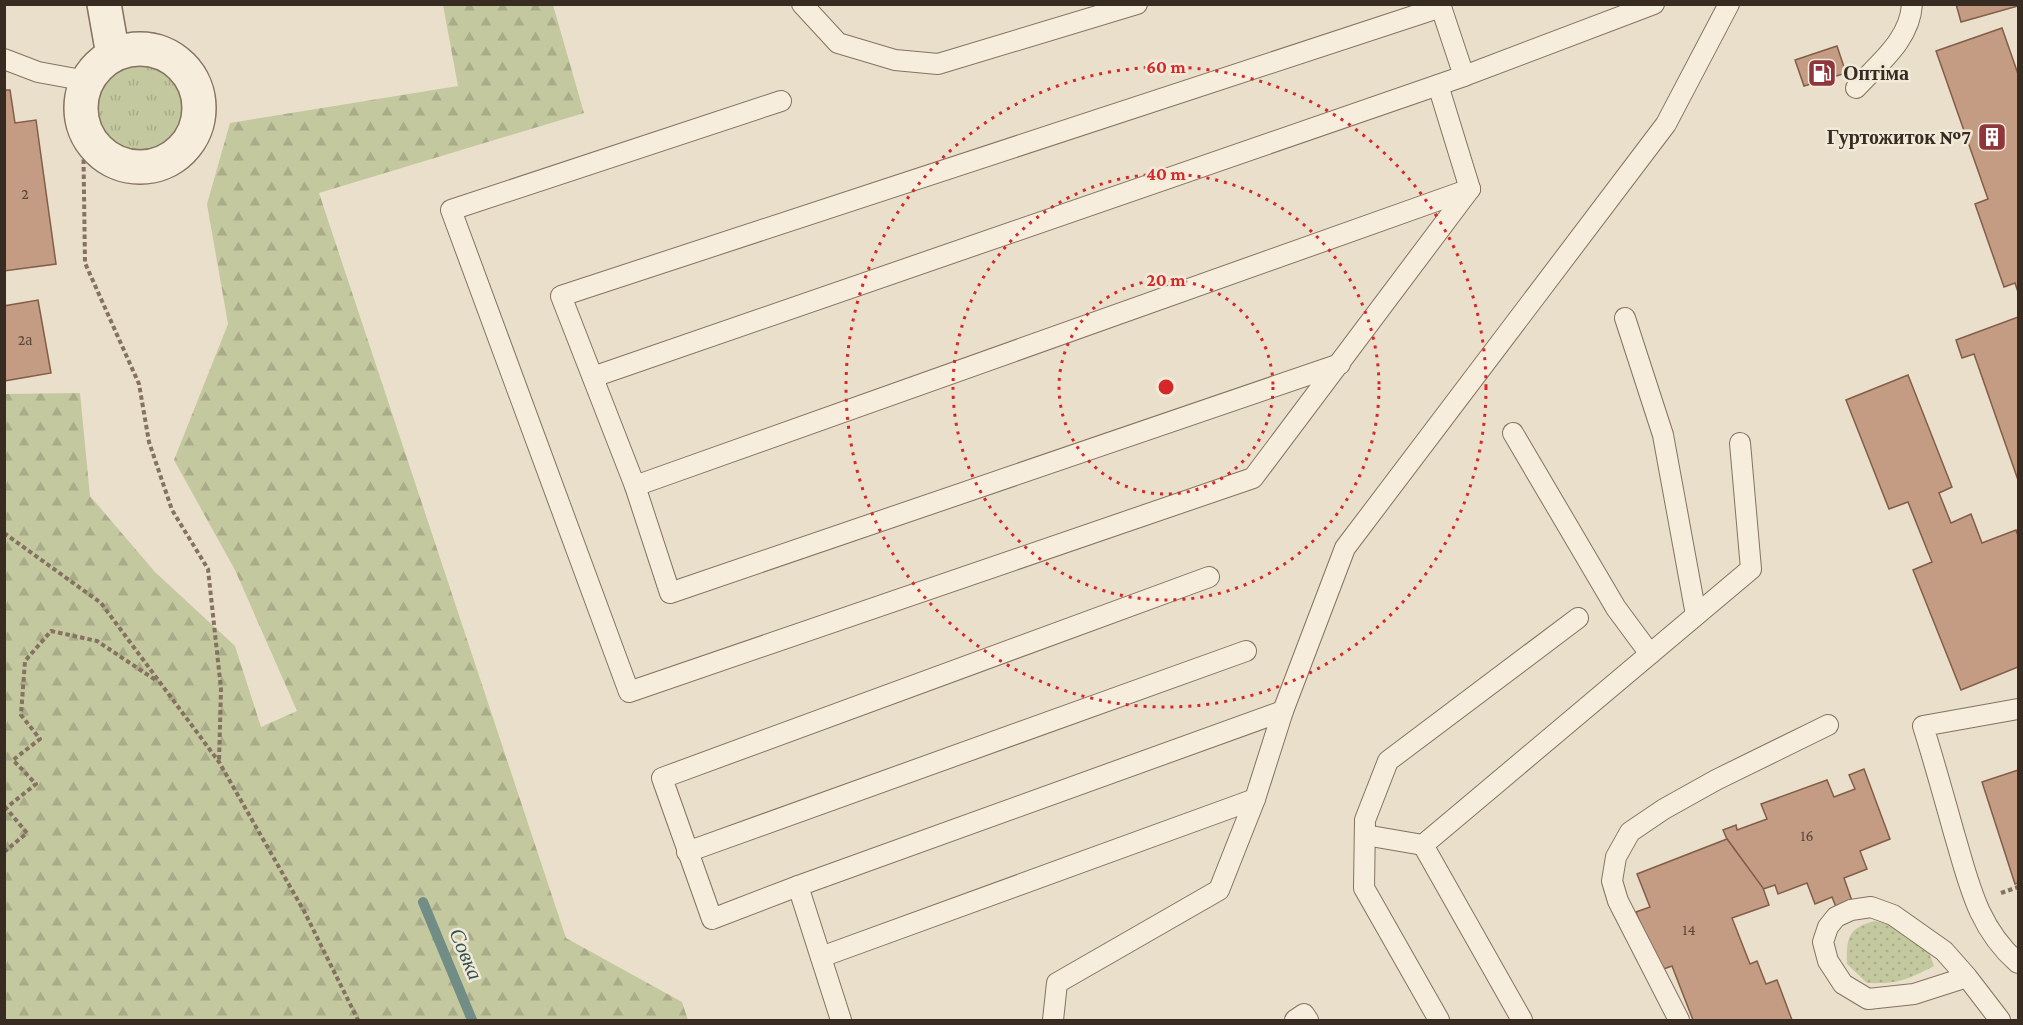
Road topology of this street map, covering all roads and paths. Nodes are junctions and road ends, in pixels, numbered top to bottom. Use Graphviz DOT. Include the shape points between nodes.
graph roads {
  1 [pos="104,4"];
  2 [pos="802,4"];
  3 [pos="1137,4"];
  4 [pos="1654,4"];
  5 [pos="1729,4"];
  6 [pos="1912,4"];
  7 [pos="112,55"];
  8 [pos="4,59"];
  9 [pos="1464,76"];
  10 [pos="87,81"];
  11 [pos="1438,85"];
  12 [pos="1856,88"];
  13 [pos="781,101"];
  14 [pos="83,122"];
  15 [pos="1470,189"];
  16 [pos="1625,318"];
  17 [pos="1340,364"];
  18 [pos="593,377"];
  19 [pos="1513,433"];
  20 [pos="1740,443"];
  21 [pos="635,486"];
  22 [pos="4,533"];
  23 [pos="1209,577"];
  24 [pos="1696,615"];
  25 [pos="1578,618"];
  26 [pos="1246,651"];
  27 [pos="1650,654"];
  28 [pos="160,683"];
  29 [pos="2019,709"];
  30 [pos="1283,711"];
  31 [pos="1827,725"];
  32 [pos="219,762"];
  33 [pos="1255,799"];
  34 [pos="1365,835"];
  35 [pos="1423,845"];
  36 [pos="4,852"];
  37 [pos="687,852"];
  38 [pos="798,886"];
  39 [pos="820,957"];
  40 [pos="2019,963"];
  41 [pos="1967,977"];
  42 [pos="358,1020"];
  43 [pos="841,1020"];
  44 [pos="1053,1020"];
  45 [pos="1295,1020"];
  46 [pos="1308,1020"];
  47 [pos="1439,1020"];
  48 [pos="1522,1020"];
  49 [pos="1679,1020"];
  50 [pos="2000,1020"];
  1 -- 7 [label="street"];
  2 -- 3 [label="lane" via="838,43 895,60 938,64"];
  4 -- 9 [label="lane"];
  5 -- 30 [label="lane" via="1666,124 1345,548"];
  6 -- 12 [label="lane" via="1904,34"];
  7 -- 10 [label="street"];
  7 -- 14 [label="street" via="131,49 151,49 184,68 195,84 200,103 190,141 177,155 159,164 140,167 104,154 91,140"];
  8 -- 10 [label="lane" via="38,72"];
  9 -- 11 [label="lane"];
  9 -- 18 [label="lane" via="1441,7 561,296"];
  10 -- 14 [label="street" via="81,108"];
  11 -- 15 [label="lane"];
  11 -- 18 [label="lane"];
  13 -- 17 [label="lane" via="451,210 629,692 1253,477"];
  14 -- 32 [label="path" via="85,263 139,384 149,442 172,510 208,569 221,689"];
  15 -- 17 [label="lane"];
  15 -- 21 [label="lane"];
  16 -- 24 [label="lane" via="1663,435"];
  17 -- 21 [label="lane" via="670,593"];
  18 -- 21 [label="lane"];
  19 -- 27 [label="lane" via="1616,608"];
  20 -- 24 [label="lane" via="1750,569"];
  22 -- 28 [label="path" via="101,603"];
  23 -- 37 [label="lane" via="662,778"];
  24 -- 27 [label="lane"];
  25 -- 34 [label="lane" via="1388,761 1365,820"];
  26 -- 37 [label="lane"];
  27 -- 35 [label="lane"];
  28 -- 32 [label="path"];
  28 -- 36 [label="path" via="97,641 51,631 25,661 21,716 40,739 13,760 36,784 6,808 27,833"];
  29 -- 40 [label="lane" via="1923,726 1975,902 1989,931"];
  30 -- 33 [label="lane"];
  30 -- 38 [label="lane"];
  31 -- 49 [label="lane" via="1664,808 1630,832 1616,857 1612,881 1618,901"];
  32 -- 42 [label="path" via="304,911"];
  33 -- 39 [label="lane"];
  33 -- 44 [label="lane" via="1219,890 1057,983"];
  34 -- 35 [label="lane"];
  34 -- 47 [label="lane" via="1364,888"];
  35 -- 48 [label="lane"];
  37 -- 38 [label="lane" via="712,919"];
  38 -- 39 [label="lane"];
  39 -- 43 [label="lane"];
  41 -- 41 [label="lane" via="1944,951 1893,915 1871,907 1836,917 1822,942 1828,961 1843,984 1868,999 1914,994"];
  41 -- 50 [label="lane"];
  45 -- 46 [label="lane" via="1304,1014"];
}
